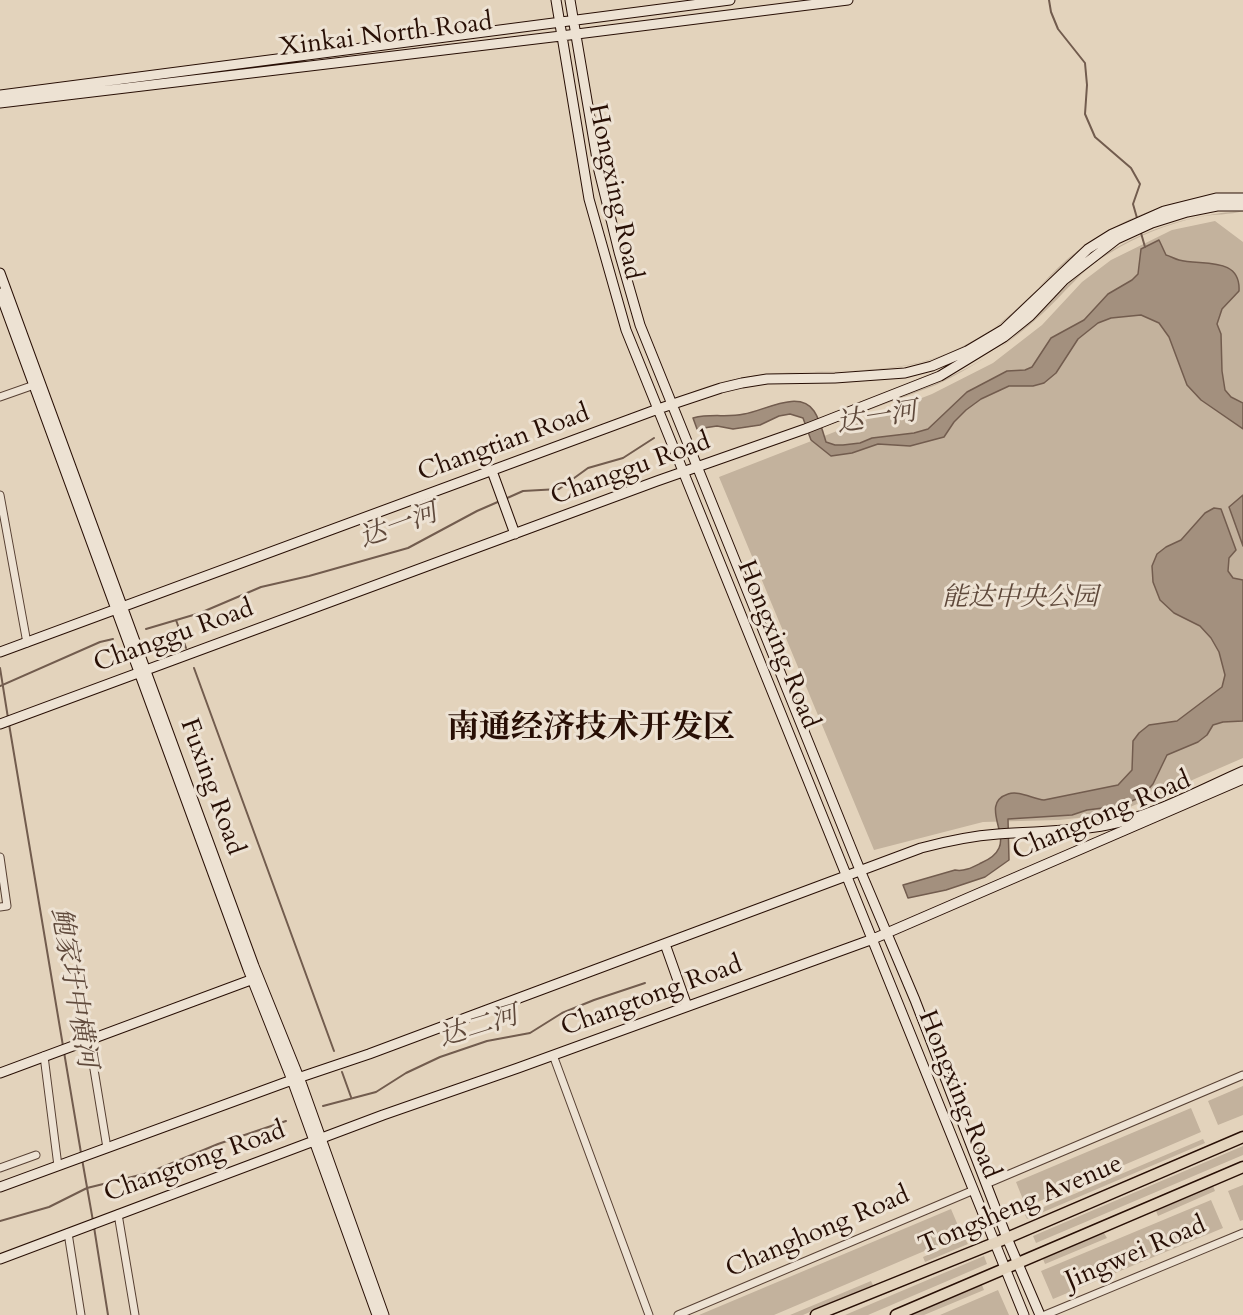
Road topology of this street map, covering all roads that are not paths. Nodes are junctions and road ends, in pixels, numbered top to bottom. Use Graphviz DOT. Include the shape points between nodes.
graph roads {
  1 [pos="556,0"];
  2 [pos="570,0"];
  3 [pos="730,0"];
  4 [pos="848,0"];
  5 [pos="573,20"];
  6 [pos="559,22"];
  7 [pos="575,34"];
  8 [pos="561,36"];
  9 [pos="0,95"];
  10 [pos="0,103"];
  11 [pos="1243,198"];
  12 [pos="1243,206"];
  13 [pos="0,273"];
  14 [pos="0,293"];
  15 [pos="37,384"];
  16 [pos="0,397"];
  17 [pos="673,403"];
  18 [pos="658,409"];
  19 [pos="697,468"];
  20 [pos="492,471"];
  21 [pos="685,473"];
  22 [pos="0,495"];
  23 [pos="515,534"];
  24 [pos="119,609"];
  25 [pos="27,643"];
  26 [pos="0,652"];
  27 [pos="142,672"];
  28 [pos="0,724"];
  29 [pos="1243,771"];
  30 [pos="1243,779"];
  31 [pos="0,857"];
  32 [pos="860,870"];
  33 [pos="847,875"];
  34 [pos="0,907"];
  35 [pos="886,933"];
  36 [pos="873,939"];
  37 [pos="665,944"];
  38 [pos="255,978"];
  39 [pos="687,1006"];
  40 [pos="89,1040"];
  41 [pos="44,1056"];
  42 [pos="553,1056"];
  43 [pos="0,1073"];
  44 [pos="1243,1075"];
  45 [pos="296,1079"];
  46 [pos="1243,1137"];
  47 [pos="318,1140"];
  48 [pos="103,1149"];
  49 [pos="36,1155"];
  50 [pos="62,1164"];
  51 [pos="1243,1167"];
  52 [pos="0,1168"];
  53 [pos="987,1184"];
  54 [pos="0,1187"];
  55 [pos="974,1190"];
  56 [pos="115,1215"];
  57 [pos="72,1232"];
  58 [pos="1243,1233"];
  59 [pos="1007,1238"];
  60 [pos="995,1242"];
  61 [pos="0,1259"];
  62 [pos="1019,1264"];
  63 [pos="1005,1268"];
  64 [pos="81,1315"];
  65 [pos="135,1315"];
  66 [pos="376,1315"];
  67 [pos="384,1315"];
  68 [pos="650,1315"];
  69 [pos="678,1315"];
  70 [pos="816,1315"];
  71 [pos="896,1315"];
  72 [pos="1024,1315"];
  73 [pos="1040,1315"];
  74 [pos="1045,1315"];
  1 -- 6 [label="street, Hongxing Road"];
  2 -- 5 [label="street, Hongxing Road"];
  3 -- 5 [label="street, Xinkai North Road"];
  4 -- 7 [label="street, Xinkai North Road"];
  5 -- 6 [label="street, Xinkai North Road"];
  5 -- 7 [label="street, Hongxing Road"];
  6 -- 8 [label="street, Hongxing Road"];
  6 -- 9 [label="street, Xinkai North Road"];
  7 -- 8 [label="street, Xinkai North Road"];
  7 -- 17 [label="street, Hongxing Road" via="599,171 619,252 640,325"];
  8 -- 10 [label="street, Xinkai North Road"];
  8 -- 18 [label="street, Hongxing Road" via="589,199 626,330"];
  11 -- 17 [label="street, Changtian Road" via="1216,198 1164,211 1112,234 1088,249 1004,329 967,351 923,368 845,378 767,379"];
  12 -- 19 [label="street, Changgu Road" via="1187,212 1117,239 1064,280 1030,316 991,346 940,376"];
  13 -- 15 [label="street, Fuxing Road"];
  14 -- 15 [label="street, Fuxing Road"];
  15 -- 16 [label="street"];
  15 -- 24 [label="street, Fuxing Road"];
  17 -- 18 [label="street, Changtian Road"];
  17 -- 19 [label="street, Hongxing Road"];
  18 -- 20 [label="street, Changtian Road"];
  18 -- 21 [label="street, Hongxing Road"];
  19 -- 21 [label="street, Changgu Road"];
  19 -- 32 [label="street, Hongxing Road"];
  20 -- 23 [label="street"];
  20 -- 24 [label="street, Changtian Road"];
  21 -- 23 [label="street, Changgu Road"];
  21 -- 33 [label="street, Hongxing Road"];
  22 -- 25 [label="street"];
  23 -- 27 [label="street, Changgu Road"];
  24 -- 25 [label="street, Changtian Road"];
  24 -- 27 [label="street, Fuxing Road"];
  25 -- 26 [label="street, Changtian Road"];
  27 -- 28 [label="street, Changgu Road"];
  27 -- 38 [label="street, Fuxing Road"];
  29 -- 32 [label="street, Changtong Road" via="1110,824 952,840"];
  30 -- 35 [label="street, Changtong Road"];
  31 -- 34 [label="street" via="7,906"];
  32 -- 33 [label="street, Changtong Road"];
  32 -- 35 [label="street, Hongxing Road"];
  33 -- 36 [label="street, Hongxing Road"];
  33 -- 37 [label="street, Changtong Road"];
  35 -- 36 [label="street, Changtong Road"];
  35 -- 53 [label="street, Hongxing Road"];
  36 -- 39 [label="street, Changtong Road"];
  36 -- 55 [label="street, Hongxing Road"];
  37 -- 39 [label="street"];
  37 -- 45 [label="street, Changtong Road"];
  38 -- 40 [label="street"];
  38 -- 45 [label="street, Fuxing Road"];
  39 -- 42 [label="street, Changtong Road"];
  40 -- 41 [label="street"];
  40 -- 48 [label="street"];
  41 -- 43 [label="street"];
  41 -- 50 [label="street"];
  42 -- 47 [label="street, Changtong Road"];
  42 -- 68 [label="street"];
  44 -- 53 [label="street"];
  45 -- 47 [label="street, Fuxing Road"];
  45 -- 48 [label="street, Changtong Road"];
  46 -- 59 [label="main road, Tongsheng Avenue"];
  47 -- 56 [label="street, Changtong Road"];
  47 -- 66 [label="street, Fuxing Road"];
  47 -- 67 [label="street, Fuxing Road"];
  48 -- 50 [label="street, Changtong Road"];
  49 -- 52 [label="street"];
  50 -- 54 [label="street, Changtong Road"];
  51 -- 62 [label="main road"];
  53 -- 59 [label="street, Hongxing Road"];
  55 -- 60 [label="street, Hongxing Road"];
  55 -- 69 [label="street, Changhong Road"];
  56 -- 57 [label="street, Changtong Road"];
  56 -- 65 [label="street"];
  57 -- 61 [label="street, Changtong Road"];
  57 -- 64 [label="street"];
  58 -- 74 [label="street, Jingwei Road"];
  59 -- 60 [label="main road, Tongsheng Avenue"];
  59 -- 62 [label="street, Hongxing Road"];
  60 -- 63 [label="street, Hongxing Road"];
  60 -- 70 [label="main road, Tongsheng Avenue"];
  62 -- 63 [label="main road"];
  62 -- 73 [label="street, Hongxing Road"];
  63 -- 71 [label="main road"];
  63 -- 72 [label="street, Hongxing Road"];
}
